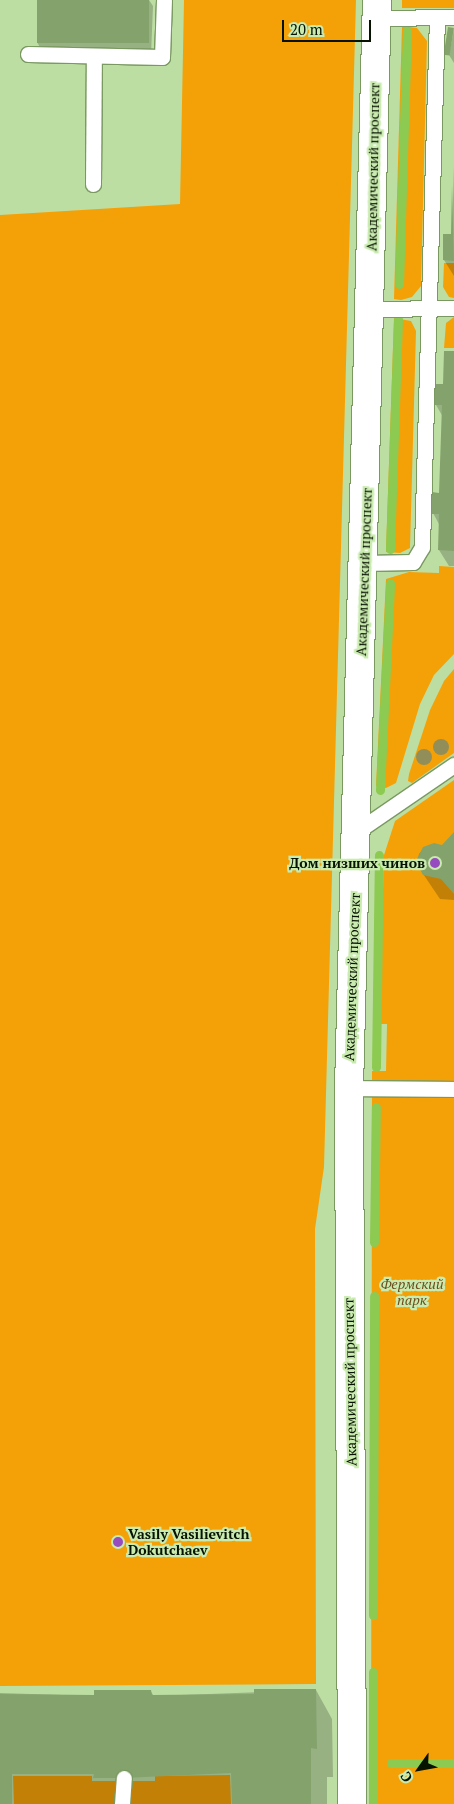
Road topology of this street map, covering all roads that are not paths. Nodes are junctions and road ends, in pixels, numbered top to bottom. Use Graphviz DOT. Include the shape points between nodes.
graph roads {
  1 [pos="164,0"];
  2 [pos="377,9"];
  3 [pos="437,17"];
  4 [pos="454,17"];
  5 [pos="28,54"];
  6 [pos="94,56"];
  7 [pos="93,184"];
  8 [pos="454,308"];
  9 [pos="371,309"];
  10 [pos="427,309"];
  11 [pos="364,563"];
  12 [pos="454,764"];
  13 [pos="356,832"];
  14 [pos="348,1088"];
  15 [pos="453,1090"];
  16 [pos="124,1778"];
  17 [pos="122,1804"];
  18 [pos="352,1804"];
  1 -- 6 [label="lane" via="162,58"];
  2 -- 3 [label="lane"];
  2 -- 9 [label="street, Академический проспект"];
  3 -- 4 [label="lane"];
  3 -- 10 [label="lane"];
  5 -- 6 [label="lane"];
  6 -- 7 [label="lane"];
  8 -- 10 [label="lane"];
  9 -- 10 [label="lane"];
  9 -- 11 [label="street, Академический проспект"];
  10 -- 11 [label="lane" via="421,552 413,562"];
  11 -- 13 [label="street, Академический проспект"];
  12 -- 13 [label="lane"];
  13 -- 14 [label="street, Академический проспект"];
  14 -- 15 [label="lane"];
  14 -- 18 [label="street, Академический проспект"];
  16 -- 17 [label="lane"];
}
